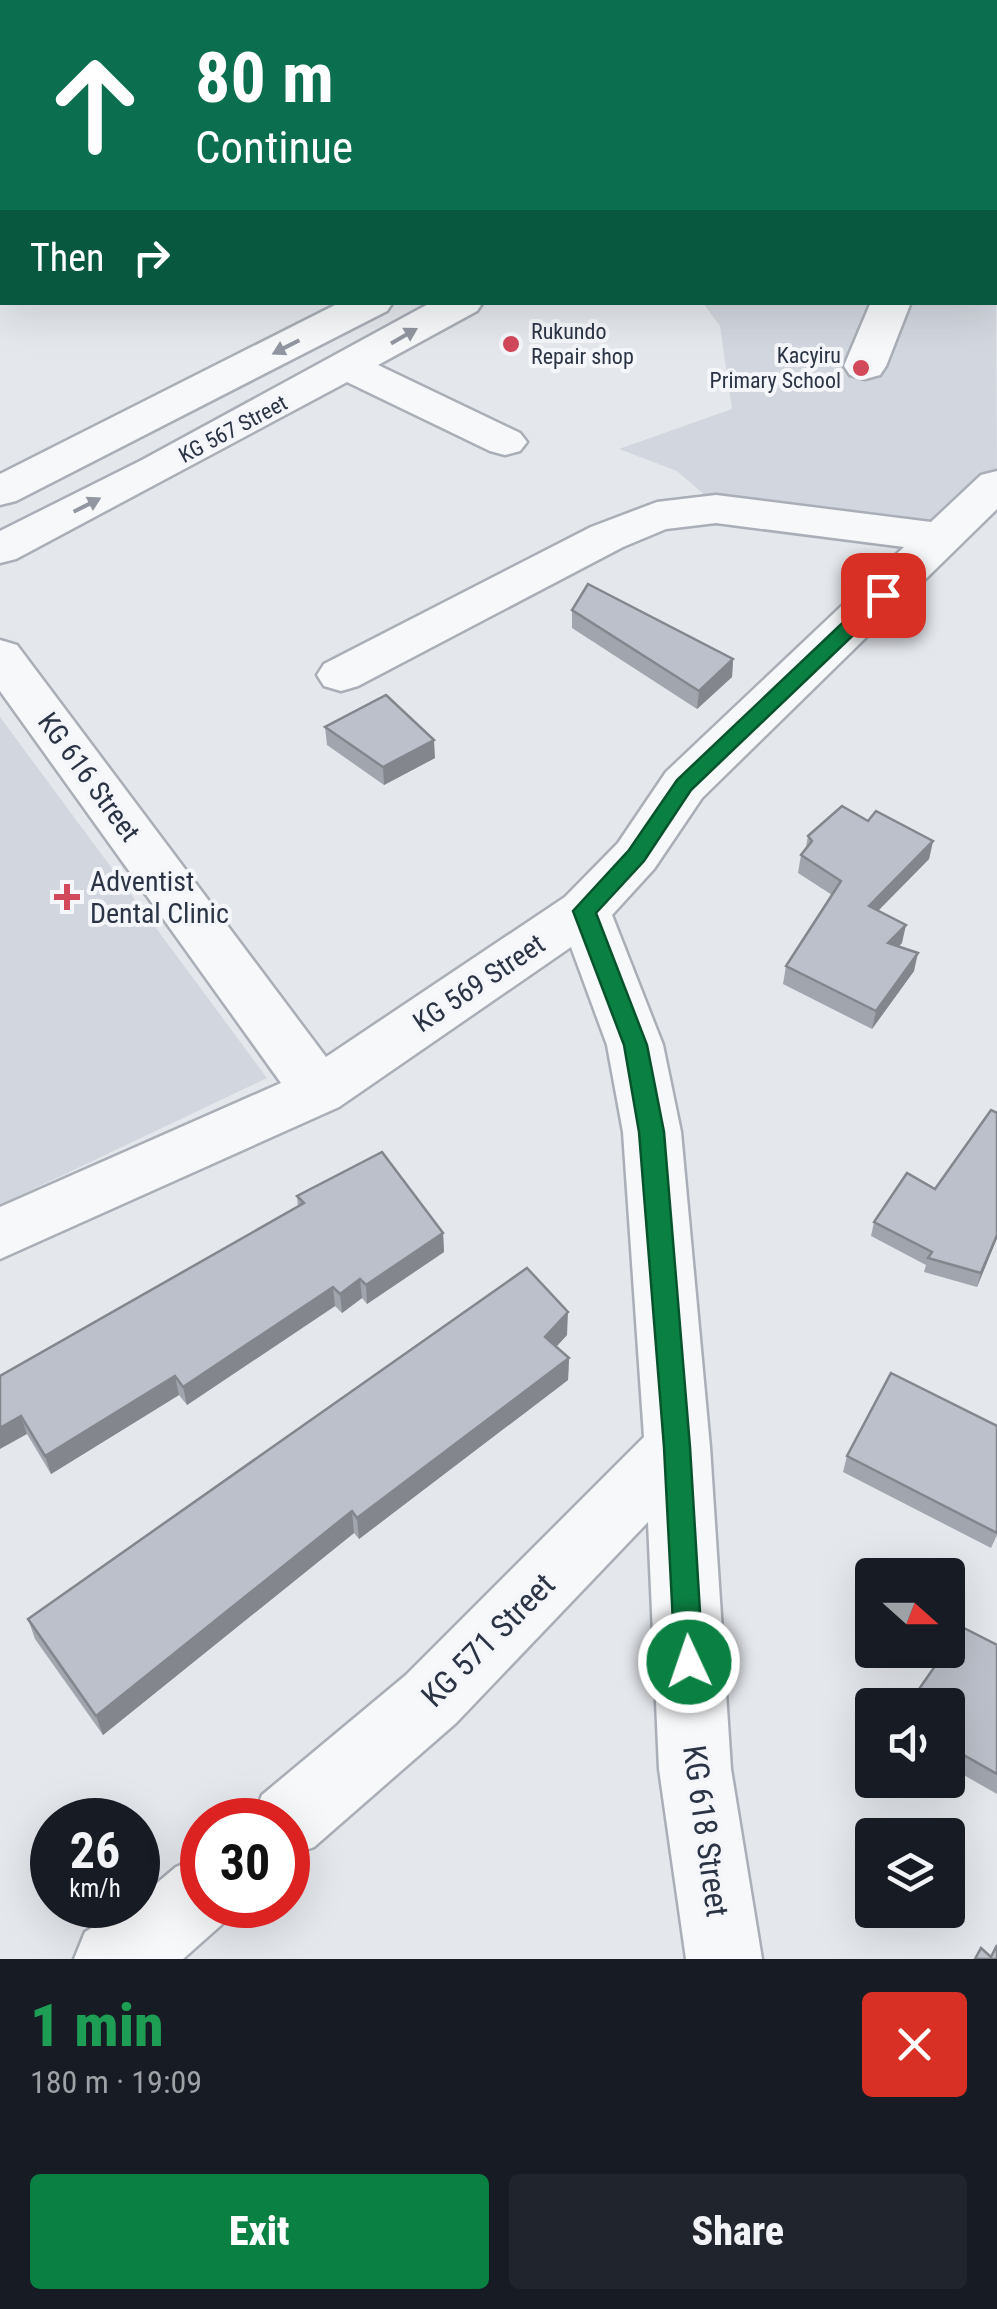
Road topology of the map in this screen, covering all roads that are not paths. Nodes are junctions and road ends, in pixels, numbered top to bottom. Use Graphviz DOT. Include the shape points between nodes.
graph roads {
  1 [pos="367,305"];
  2 [pos="457,305"];
  3 [pos="889,305"];
  4 [pos="865,366"];
  5 [pos="350,367"];
  6 [pos="504,442"];
  7 [pos="997,484"];
  8 [pos="0,491"];
  9 [pos="942,538"];
  10 [pos="0,549"];
  11 [pos="0,656"];
  12 [pos="341,675"];
  13 [pos="584,911"];
  14 [pos="319,1091"];
  15 [pos="0,1234"];
  16 [pos="677,1447"];
  17 [pos="310,1802"];
  18 [pos="180,1912"];
  19 [pos="112,1959"];
  20 [pos="724,1959"];
  1 -- 8 [label="street, one-way"];
  5 -- 2 [label="street, KG 567 Street, one-way"];
  3 -- 4 [label="street"];
  5 -- 6 [label="street"];
  10 -- 5 [label="street, KG 567 Street, one-way"];
  7 -- 9 [label="street, KG 569 Street"];
  9 -- 12 [label="street" via="716,509 657,516"];
  9 -- 13 [label="street, KG 569 Street" via="684,785 636,856"];
  11 -- 14 [label="street, KG 616 Street"];
  13 -- 14 [label="street, KG 569 Street"];
  13 -- 16 [label="street, KG 618 Street" via="636,1045 652,1132"];
  14 -- 15 [label="street, KG 569 Street"];
  16 -- 17 [label="street, KG 571 Street" via="431,1699"];
  16 -- 20 [label="street, KG 618 Street" via="695,1769"];
  18 -- 19 [label="street"];
}
